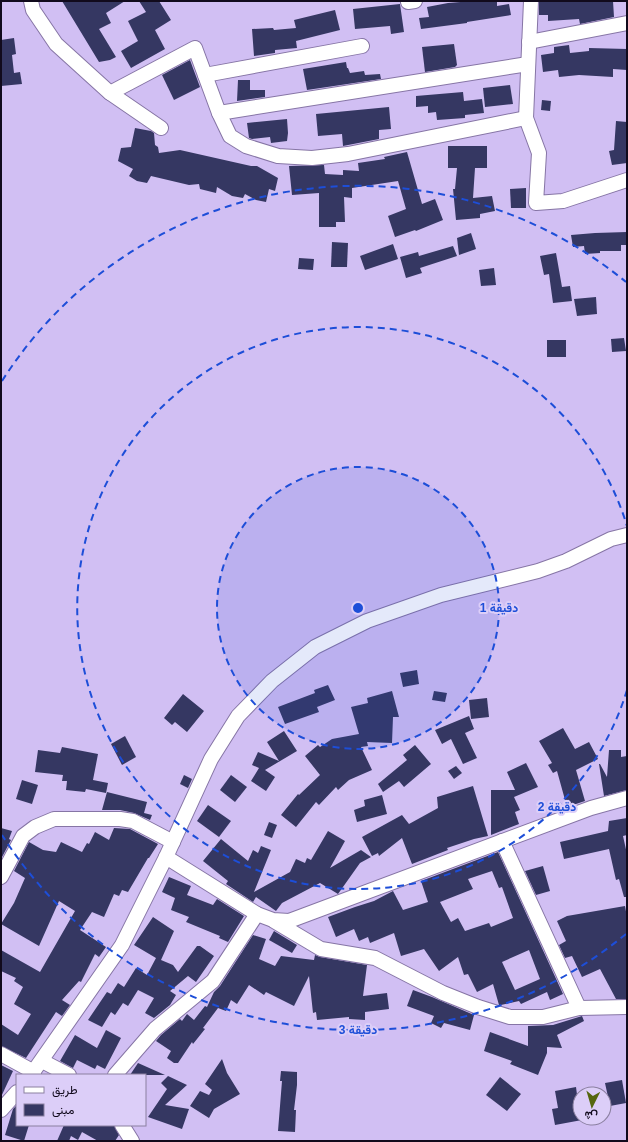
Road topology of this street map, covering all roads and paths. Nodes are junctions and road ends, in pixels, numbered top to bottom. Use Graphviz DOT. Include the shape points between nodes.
graph roads {
  1 [pos="31,1"];
  2 [pos="531,1"];
  3 [pos="627,23"];
  4 [pos="529,42"];
  5 [pos="362,46"];
  6 [pos="528,64"];
  7 [pos="205,74"];
  8 [pos="110,93"];
  9 [pos="219,113"];
  10 [pos="526,118"];
  11 [pos="161,128"];
  12 [pos="627,180"];
  13 [pos="627,536"];
  14 [pos="627,798"];
  15 [pos="502,841"];
  16 [pos="173,842"];
  17 [pos="166,857"];
  18 [pos="1,877"];
  19 [pos="257,914"];
  20 [pos="273,920"];
  21 [pos="627,1007"];
  22 [pos="579,1008"];
  23 [pos="1,1054"];
  24 [pos="36,1069"];
  25 [pos="64,1074"];
  26 [pos="116,1074"];
  27 [pos="16,1093"];
  28 [pos="1,1110"];
  29 [pos="123,1126"];
  30 [pos="132,1141"];
  1 -- 8 [label="street" via="33,10 56,44"];
  2 -- 4 [label="street"];
  3 -- 4 [label="street"];
  4 -- 6 [label="street"];
  5 -- 7 [label="street"];
  6 -- 9 [label="street"];
  6 -- 10 [label="street"];
  7 -- 8 [label="street" via="195,48"];
  7 -- 9 [label="street"];
  8 -- 11 [label="street"];
  9 -- 10 [label="street" via="230,136 246,146 278,156 312,158 348,154"];
  10 -- 12 [label="street" via="539,153 536,203 563,201"];
  13 -- 16 [label="street" via="611,539 566,561 538,571 441,595 367,621 315,647 272,681 238,716 211,759"];
  14 -- 15 [label="street" via="591,808"];
  15 -- 20 [label="street" via="289,921"];
  15 -- 22 [label="street"];
  16 -- 17 [label="street"];
  16 -- 18 [label="street" via="133,821 120,818 54,820 35,827 23,836"];
  17 -- 19 [label="street"];
  17 -- 24 [label="street" via="122,945"];
  19 -- 20 [label="street"];
  19 -- 26 [label="street" via="213,981 154,1029"];
  20 -- 22 [label="street" via="321,949 375,958 443,992 510,1017 543,1016"];
  21 -- 22 [label="street"];
  23 -- 24 [label="street"];
  24 -- 25 [label="street"];
  27 -- 28 [label="street"];
  29 -- 30 [label="street"];
}
